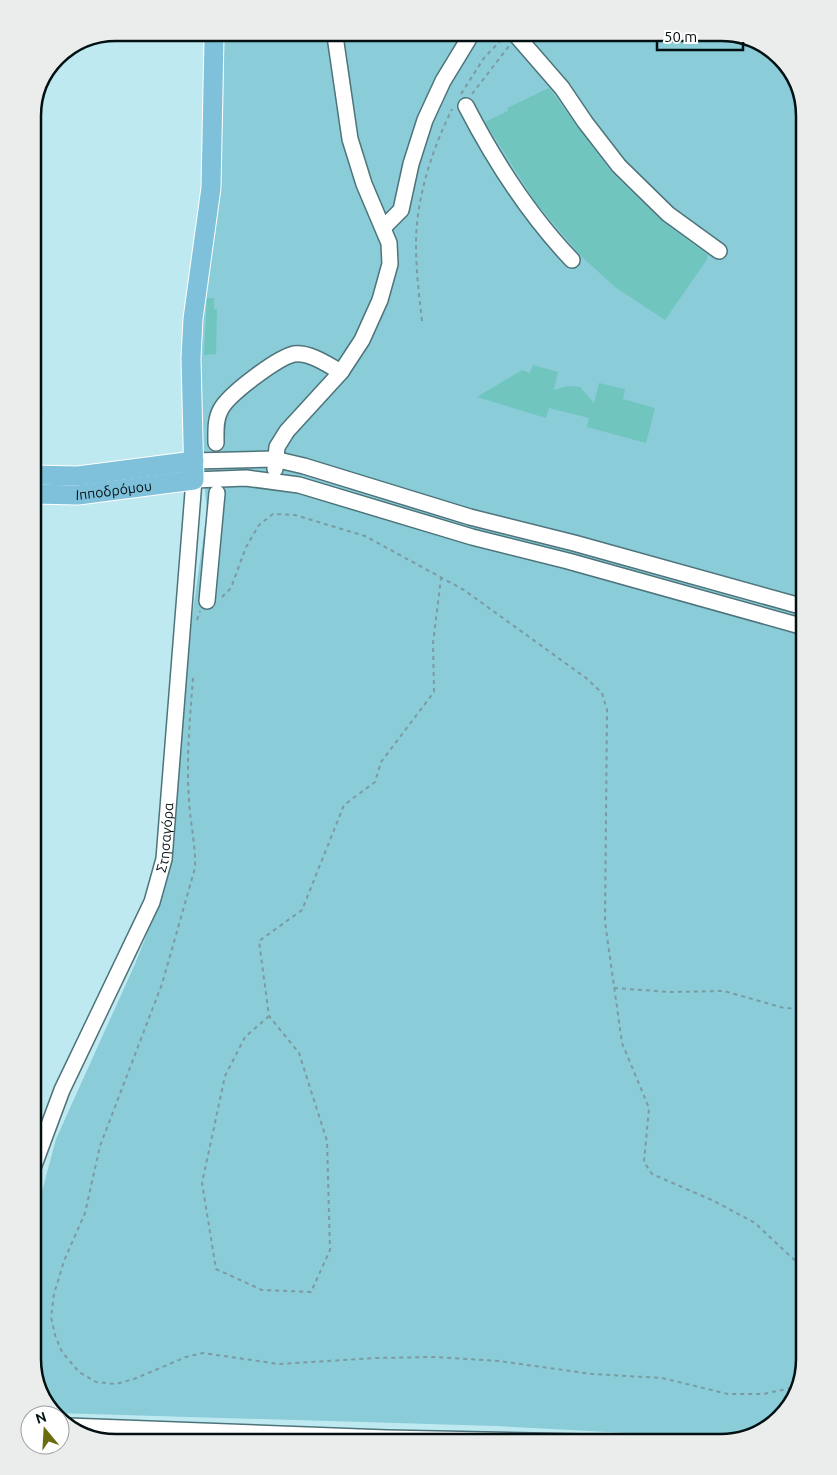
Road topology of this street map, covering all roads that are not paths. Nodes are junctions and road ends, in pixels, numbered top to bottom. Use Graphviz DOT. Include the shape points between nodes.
graph roads {
  1 [pos="214,41"];
  2 [pos="336,41"];
  3 [pos="467,41"];
  4 [pos="526,41"];
  5 [pos="460,102"];
  6 [pos="383,228"];
  7 [pos="718,251"];
  8 [pos="572,260"];
  9 [pos="341,372"];
  10 [pos="216,443"];
  11 [pos="274,459"];
  12 [pos="194,460"];
  13 [pos="41,475"];
  14 [pos="194,480"];
  15 [pos="276,480"];
  16 [pos="41,494"];
  17 [pos="217,494"];
  18 [pos="574,543"];
  19 [pos="568,561"];
  20 [pos="207,601"];
  21 [pos="796,605"];
  22 [pos="796,625"];
  23 [pos="41,1145"];
  24 [pos="85,1427"];
  25 [pos="251,1434"];
  1 -- 12 [label="main road" via="211,188 193,318 191,358"];
  2 -- 6 [label="street" via="350,139 364,184"];
  3 -- 6 [label="street" via="443,81 425,120 401,210"];
  4 -- 7 [label="street" via="536,44 546,68 632,181 668,214"];
  5 -- 8 [label="street" via="506,178"];
  6 -- 9 [label="street" via="389,243 390,264 386,284 362,340"];
  9 -- 10 [label="street" via="307,355 295,354 280,360 232,395 221,409 217,419"];
  9 -- 11 [label="street" via="287,431"];
  11 -- 12 [label="street"];
  11 -- 15 [label="street"];
  11 -- 18 [label="street" via="327,472 470,517"];
  12 -- 13 [label="main road, Ιπποδρόμου" via="86,475"];
  12 -- 14 [label="main road"];
  14 -- 15 [label="street"];
  14 -- 16 [label="main road, Ιπποδρόμου" via="78,495"];
  14 -- 23 [label="street, Στησαγόρα" via="164,859 152,902 62,1090"];
  15 -- 19 [label="street" via="362,502 472,538"];
  17 -- 20 [label="street"];
  18 -- 19 [label="street"];
  18 -- 21 [label="street"];
  19 -- 22 [label="street"];
  24 -- 25 [label="street"];
}
